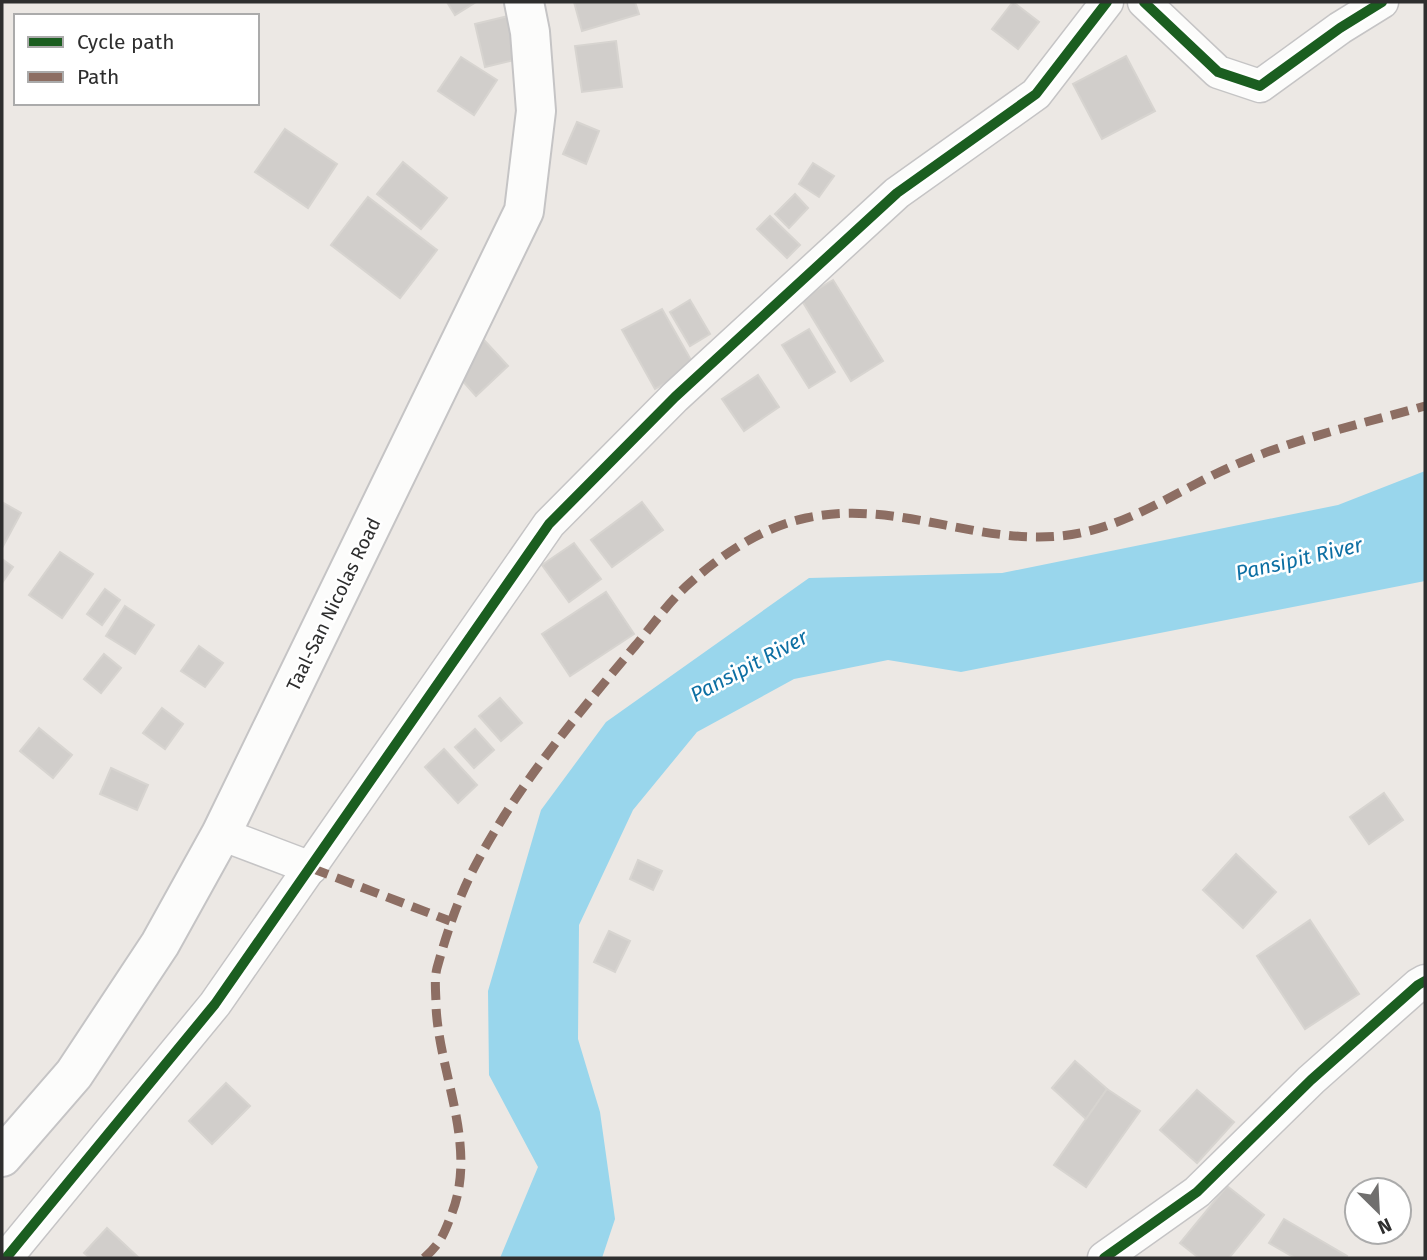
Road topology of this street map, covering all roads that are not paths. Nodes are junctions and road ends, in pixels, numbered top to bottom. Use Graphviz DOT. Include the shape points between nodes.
graph roads {
  1 [pos="524,2"];
  2 [pos="1107,2"];
  3 [pos="1144,2"];
  4 [pos="1382,2"];
  5 [pos="221,834"];
  6 [pos="311,868"];
  7 [pos="1425,981"];
  8 [pos="2,1157"];
  9 [pos="6,1258"];
  10 [pos="1104,1258"];
  1 -- 5 [label="main road, Taal-San Nicolas Road" via="536,111 524,211"];
  2 -- 6 [label="street" via="1036,94 897,193 675,397 549,524"];
  3 -- 4 [label="street" via="1218,72 1260,86"];
  5 -- 6 [label="street"];
  5 -- 8 [label="main road, Taal-San Nicolas Road" via="160,944 74,1074"];
  6 -- 9 [label="street" via="215,1004"];
  7 -- 10 [label="street" via="1311,1080 1197,1192"];
}
